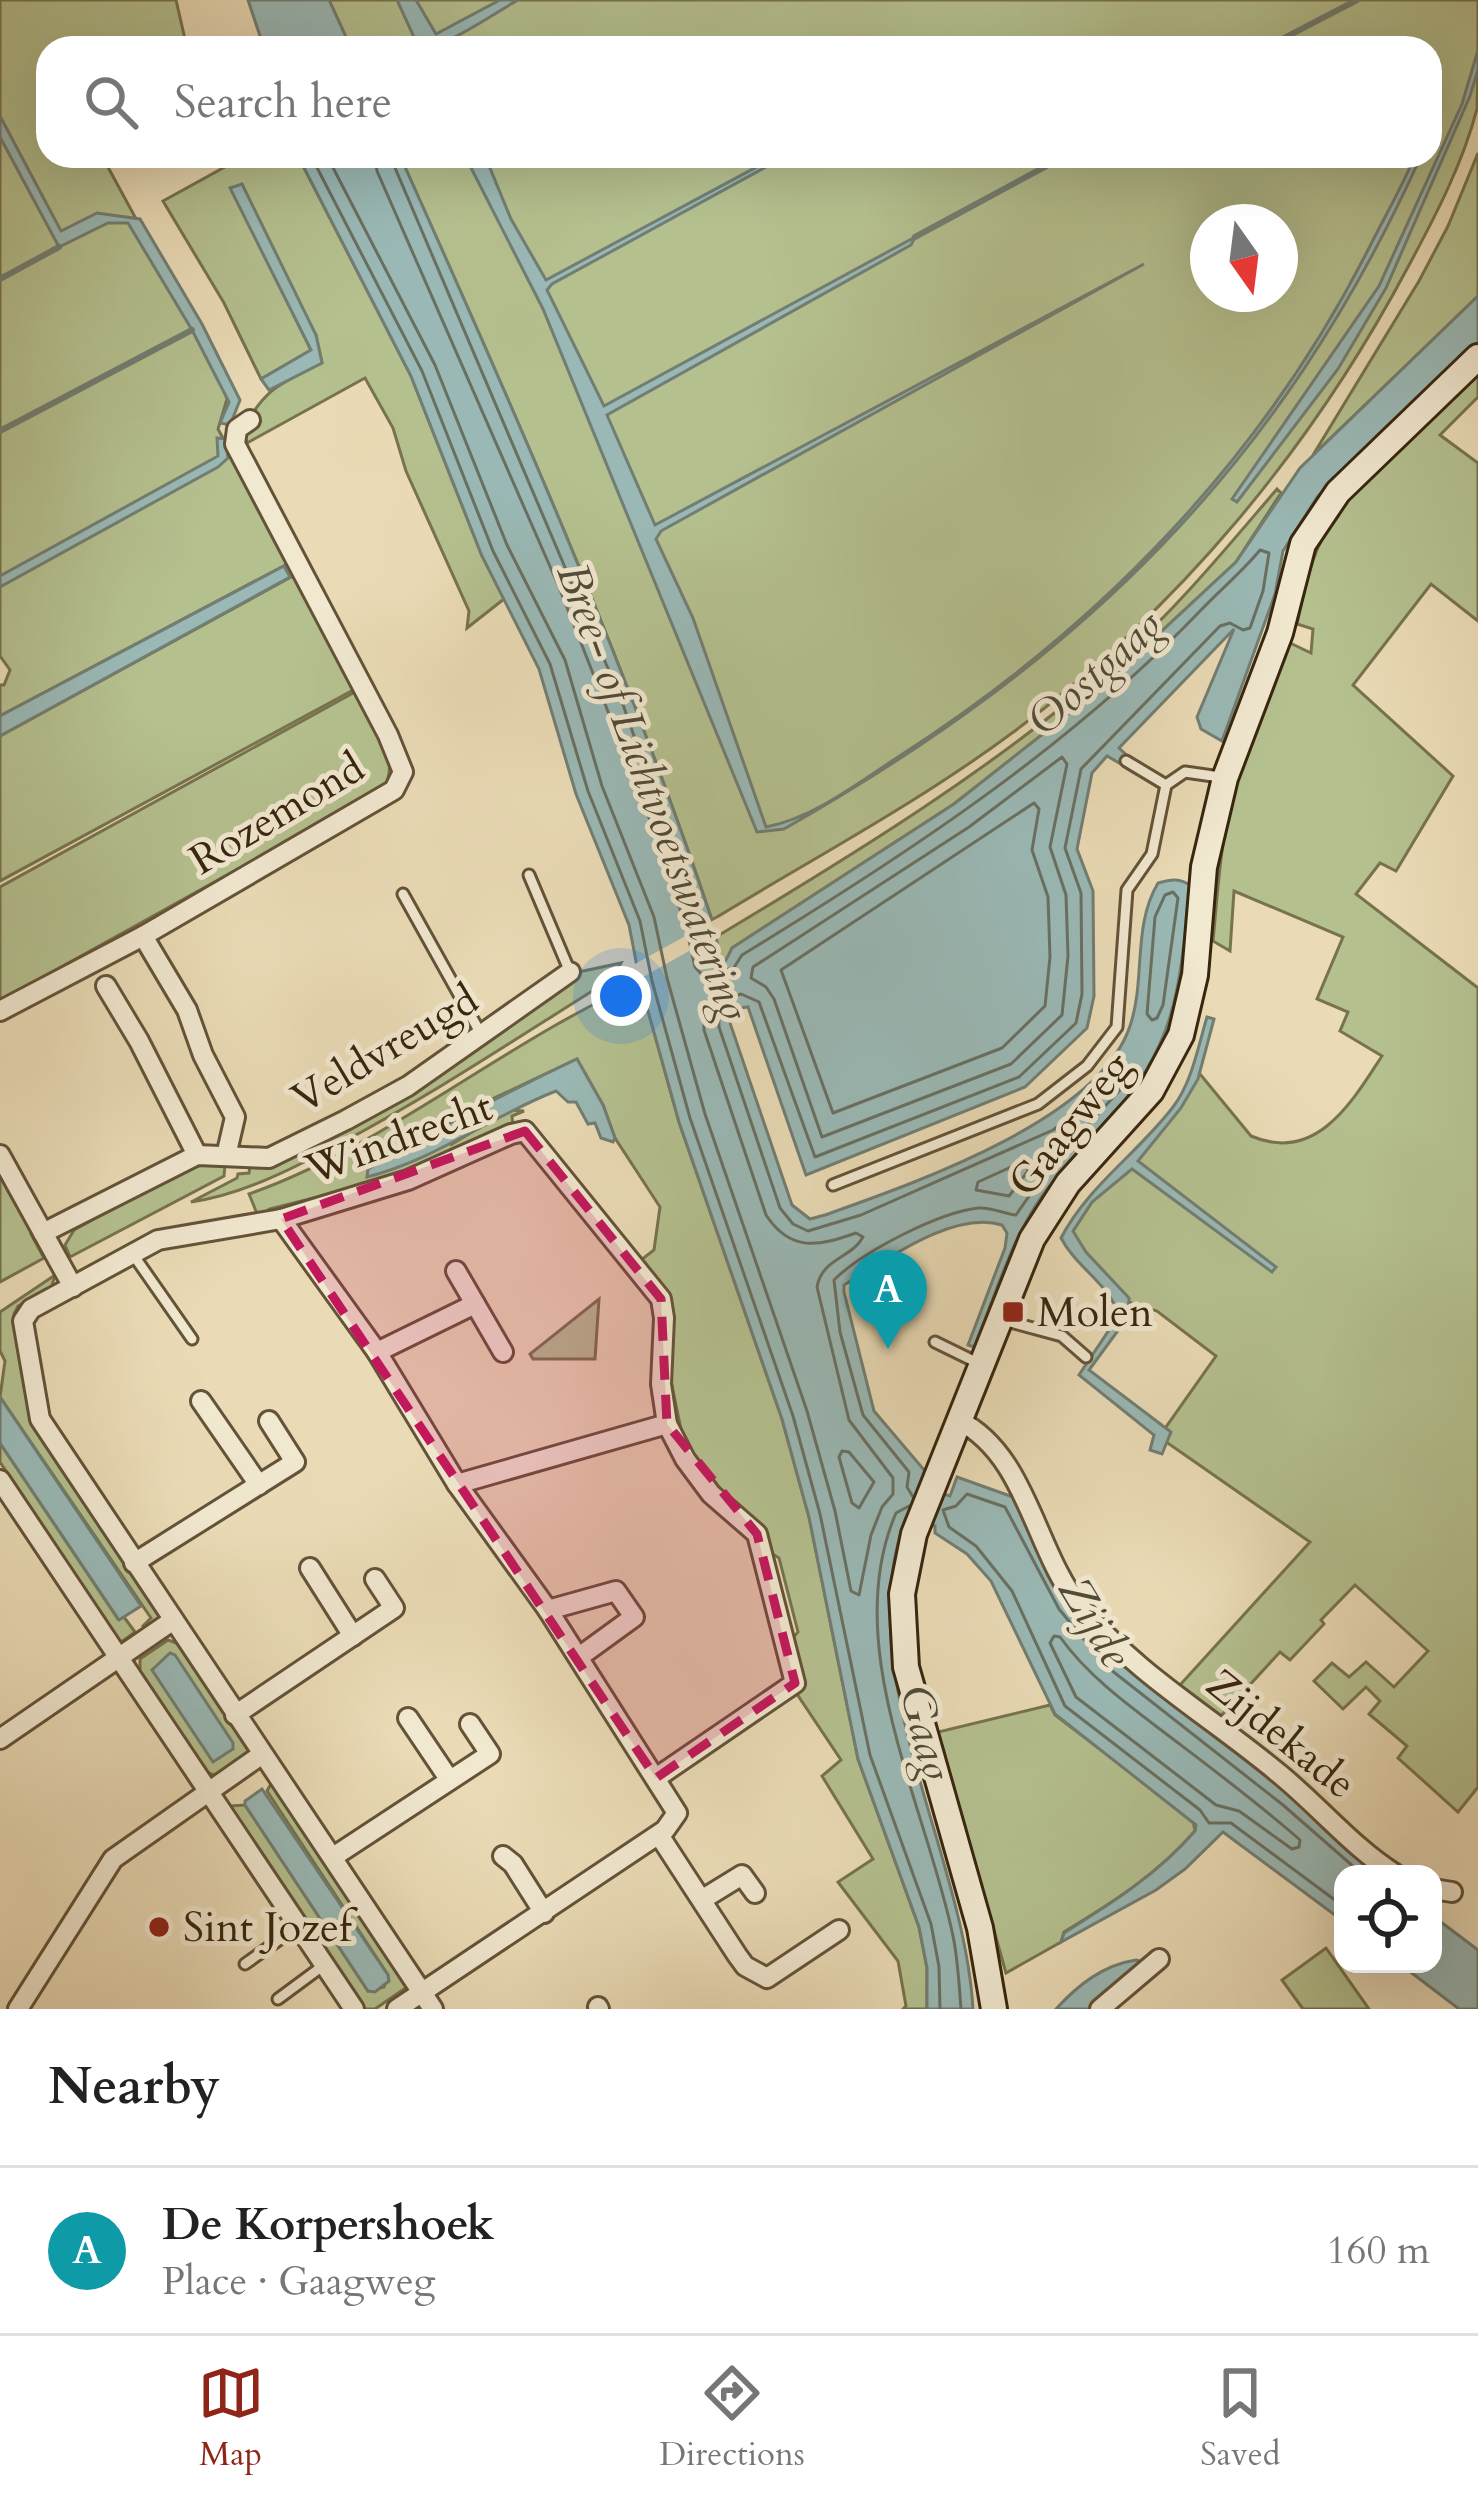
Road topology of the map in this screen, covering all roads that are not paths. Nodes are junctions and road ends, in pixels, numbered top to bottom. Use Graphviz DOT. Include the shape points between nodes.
graph roads {
  1 [pos="1478,357"];
  2 [pos="250,420"];
  3 [pos="1126,761"];
  4 [pos="1225,778"];
  5 [pos="1166,785"];
  6 [pos="529,875"];
  7 [pos="403,893"];
  8 [pos="143,936"];
  9 [pos="570,972"];
  10 [pos="106,986"];
  11 [pos="0,1011"];
  12 [pos="481,1034"];
  13 [pos="0,1155"];
  14 [pos="197,1155"];
  15 [pos="226,1156"];
  16 [pos="833,1185"];
  17 [pos="280,1219"];
  18 [pos="44,1233"];
  19 [pos="133,1253"];
  20 [pos="456,1271"];
  21 [pos="74,1287"];
  22 [pos="475,1304"];
  23 [pos="998,1318"];
  24 [pos="192,1339"];
  25 [pos="935,1342"];
  26 [pos="377,1352"];
  27 [pos="503,1352"];
  28 [pos="1086,1358"];
  29 [pos="980,1364"];
  30 [pos="201,1401"];
  31 [pos="958,1420"];
  32 [pos="269,1421"];
  33 [pos="667,1424"];
  34 [pos="0,1480"];
  35 [pos="457,1484"];
  36 [pos="259,1485"];
  37 [pos="134,1563"];
  38 [pos="310,1568"];
  39 [pos="375,1579"];
  40 [pos="548,1610"];
  41 [pos="172,1622"];
  42 [pos="353,1636"];
  43 [pos="579,1657"];
  44 [pos="118,1658"];
  45 [pos="236,1715"];
  46 [pos="408,1718"];
  47 [pos="470,1724"];
  48 [pos="1,1734"];
  49 [pos="261,1755"];
  50 [pos="656,1778"];
  51 [pos="449,1779"];
  52 [pos="208,1792"];
  53 [pos="659,1835"];
  54 [pos="502,1856"];
  55 [pos="333,1857"];
  56 [pos="1385,1865"];
  57 [pos="755,1893"];
  58 [pos="704,1899"];
  59 [pos="544,1913"];
  60 [pos="297,1927"];
  61 [pos="839,1930"];
  62 [pos="1159,1959"];
  63 [pos="245,1964"];
  64 [pos="324,1965"];
  65 [pos="278,1999"];
  66 [pos="428,2001"];
  67 [pos="991,2004"];
  68 [pos="18,2009"];
  69 [pos="354,2009"];
  70 [pos="397,2009"];
  71 [pos="1100,2009"];
  1 -- 4 [label="main road, Gaagweg" via="1316,522"];
  2 -- 8 [label="street, Rozemond" via="235,433 242,459 403,772 394,790"];
  3 -- 5 [label="lane"];
  4 -- 5 [label="lane" via="1185,772"];
  4 -- 23 [label="main road, Gaagweg" via="1181,1035 1151,1091 1067,1184"];
  5 -- 16 [label="lane" via="1152,854 1127,890 1117,1028 1087,1066 1038,1103"];
  6 -- 9 [label="lane"];
  7 -- 12 [label="lane"];
  8 -- 11 [label="street, Rozemond"];
  8 -- 15 [label="street, Veldvreugd" via="236,1117"];
  9 -- 12 [label="street, Veldvreugd"];
  10 -- 14 [label="street"];
  12 -- 15 [label="street, Veldvreugd" via="382,1102 269,1158"];
  13 -- 18 [label="street"];
  14 -- 15 [label="street, Veldvreugd"];
  14 -- 18 [label="street, Veldvreugd"];
  17 -- 19 [label="street, Windrecht" via="174,1236"];
  17 -- 26 [label="street"];
  17 -- 33 [label="street, Windrecht" via="408,1180 525,1131 661,1299"];
  18 -- 21 [label="street"];
  19 -- 21 [label="street, Windrecht"];
  19 -- 24 [label="lane"];
  20 -- 22 [label="street"];
  21 -- 37 [label="street, Windrecht" via="23,1321 40,1418"];
  22 -- 26 [label="street"];
  22 -- 27 [label="street"];
  23 -- 28 [label="lane" via="1062,1336"];
  23 -- 29 [label="main road, Gaagweg"];
  25 -- 29 [label="lane"];
  26 -- 35 [label="street"];
  29 -- 31 [label="main road, Gaagweg"];
  30 -- 36 [label="street"];
  31 -- 56 [label="street, Zijdekade" via="1006,1462 1077,1603 1119,1652"];
  31 -- 67 [label="main road, Gaagweg" via="914,1534 902,1594 906,1667 980,1928"];
  32 -- 36 [label="street" via="296,1462"];
  33 -- 35 [label="street"];
  33 -- 50 [label="street, Windrecht" via="711,1494 757,1534 795,1683"];
  34 -- 44 [label="street"];
  35 -- 40 [label="street"];
  36 -- 37 [label="street"];
  37 -- 41 [label="street"];
  38 -- 42 [label="street"];
  39 -- 42 [label="street" via="394,1608"];
  40 -- 43 [label="street"];
  40 -- 43 [label="street" via="616,1591 634,1617"];
  41 -- 44 [label="street"];
  41 -- 45 [label="street"];
  42 -- 45 [label="street"];
  43 -- 50 [label="street"];
  44 -- 48 [label="street"];
  44 -- 52 [label="street"];
  45 -- 49 [label="street"];
  46 -- 51 [label="street"];
  47 -- 51 [label="street" via="490,1754"];
  49 -- 52 [label="street"];
  49 -- 55 [label="street"];
  50 -- 53 [label="street" via="677,1813"];
  51 -- 55 [label="street"];
  52 -- 60 [label="street"];
  52 -- 68 [label="street" via="113,1858"];
  53 -- 58 [label="street"];
  53 -- 59 [label="street"];
  54 -- 59 [label="street"];
  55 -- 66 [label="street"];
  57 -- 58 [label="street" via="742,1876"];
  58 -- 61 [label="street" via="745,1966 766,1978"];
  59 -- 66 [label="street"];
  60 -- 63 [label="lane"];
  60 -- 64 [label="street"];
  62 -- 71 [label="street"];
  64 -- 65 [label="lane"];
  64 -- 69 [label="street"];
  66 -- 70 [label="street"];
}
